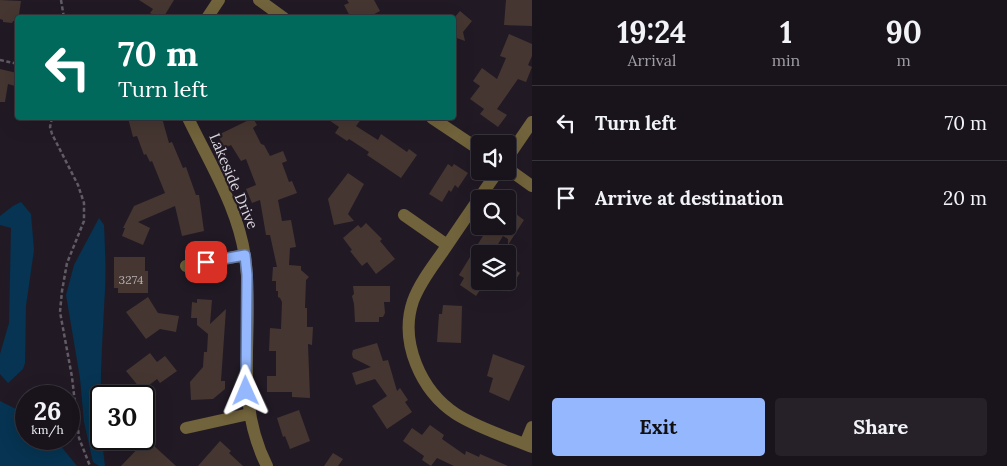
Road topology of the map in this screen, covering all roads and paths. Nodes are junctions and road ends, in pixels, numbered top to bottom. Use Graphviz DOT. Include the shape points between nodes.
graph roads {
  1 [pos="61,0"];
  2 [pos="219,0"];
  3 [pos="259,0"];
  4 [pos="64,15"];
  5 [pos="209,15"];
  6 [pos="280,15"];
  7 [pos="0,60"];
  8 [pos="15,63"];
  9 [pos="52,120"];
  10 [pos="189,120"];
  11 [pos="435,120"];
  12 [pos="532,122"];
  13 [pos="471,144"];
  14 [pos="516,145"];
  15 [pos="516,175"];
  16 [pos="492,180"];
  17 [pos="532,186"];
  18 [pos="404,215"];
  19 [pos="447,246"];
  20 [pos="245,255"];
  21 [pos="186,266"];
  22 [pos="249,414"];
  23 [pos="532,427"];
  24 [pos="186,428"];
  25 [pos="528,446"];
  26 [pos="90,466"];
  27 [pos="267,466"];
  1 -- 4 [label="path"];
  2 -- 5 [label="street"];
  3 -- 6 [label="street"];
  7 -- 8 [label="path"];
  9 -- 26 [label="path" via="52,134 84,203 82,226 67,264 60,312 72,377 78,438"];
  10 -- 20 [label="street, Lakeside Drive" via="232,210"];
  11 -- 13 [label="street"];
  12 -- 14 [label="street"];
  15 -- 17 [label="street"];
  16 -- 19 [label="street"];
  18 -- 19 [label="street"];
  19 -- 25 [label="street" via="422,281 412,303 410,340 416,365 429,389 456,414"];
  20 -- 21 [label="street"];
  20 -- 22 [label="street, Lakeside Drive"];
  22 -- 24 [label="street"];
  22 -- 27 [label="street, Lakeside Drive"];
  23 -- 25 [label="street"];
}
